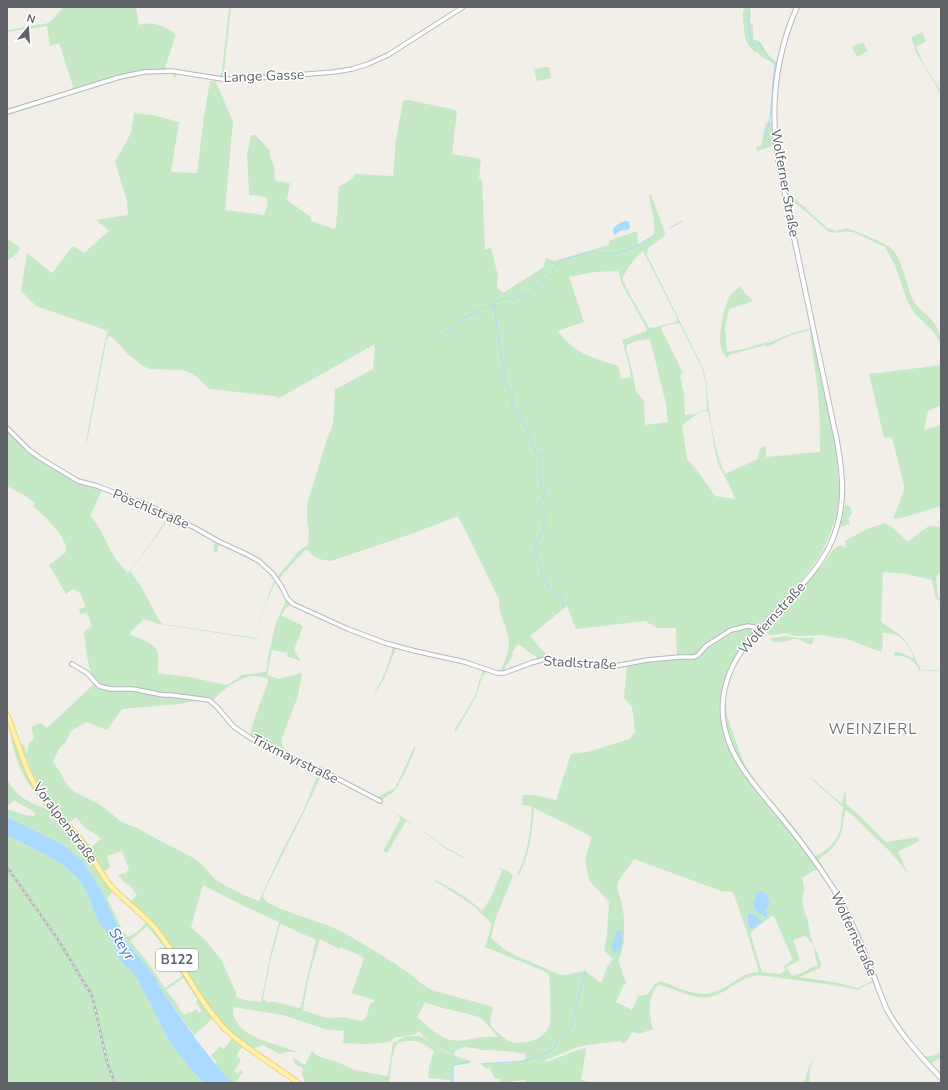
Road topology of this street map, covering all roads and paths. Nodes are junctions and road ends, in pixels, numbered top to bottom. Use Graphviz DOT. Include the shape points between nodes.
graph roads {
  1 [pos="463,7"];
  2 [pos="797,7"];
  3 [pos="7,112"];
  4 [pos="800,270"];
  5 [pos="7,428"];
  6 [pos="287,598"];
  7 [pos="760,628"];
  8 [pos="72,664"];
  9 [pos="7,715"];
  10 [pos="380,801"];
  11 [pos="941,1078"];
  12 [pos="298,1083"];
  1 -- 3 [label="street, Lange Gasse" via="388,55 352,69 246,79 144,72"];
  2 -- 4 [label="main road, Wolferner Straße" via="781,54 774,116 776,147"];
  4 -- 7 [label="main road, Wolfernstraße" via="837,441 842,473 842,503 833,537 822,559 804,584"];
  5 -- 6 [label="street, Pöschlstraße" via="34,454 78,481 152,507 259,561 277,580"];
  6 -- 7 [label="street, Stadlstraße" via="301,608 385,643 465,662 497,673 545,659 610,667 652,659 694,657 731,630 748,626"];
  7 -- 11 [label="main road, Wolfernstraße" via="735,660 728,676 723,702 726,737 745,773 796,835 834,889 860,939 891,1018"];
  8 -- 10 [label="street, Trixmayrstraße" via="103,688 133,688 163,695 209,700 234,727 252,739 321,770"];
  9 -- 12 [label="main road, Voralpenstraße / B122" via="34,784 78,836 110,885 146,918 223,1026 238,1041"];
}
